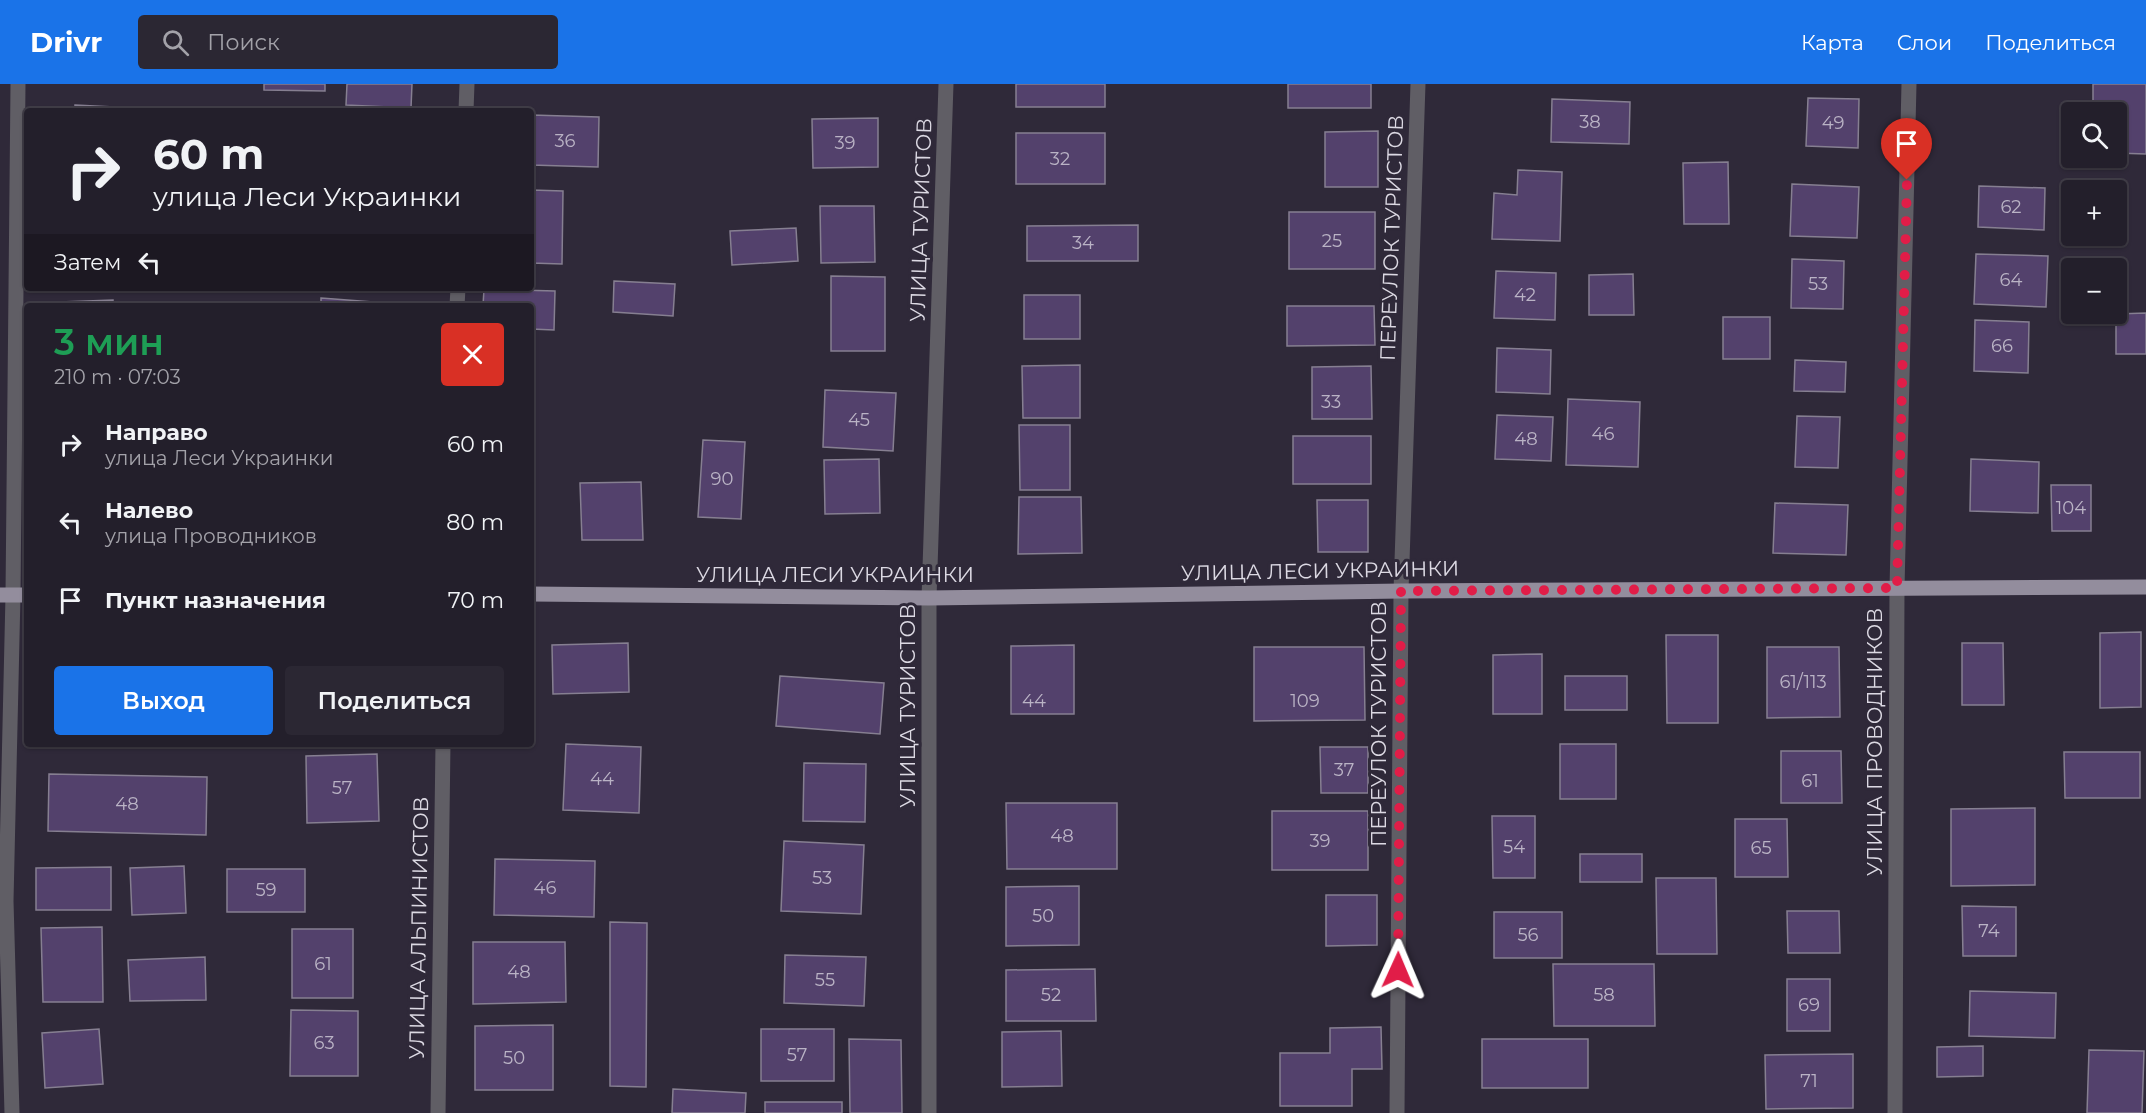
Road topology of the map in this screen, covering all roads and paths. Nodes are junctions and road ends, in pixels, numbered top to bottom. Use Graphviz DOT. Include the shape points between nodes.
graph roads {
  1 [pos="18,84"];
  2 [pos="467,84"];
  3 [pos="946,84"];
  4 [pos="1418,84"];
  5 [pos="1909,84"];
  6 [pos="465,108"];
  7 [pos="2146,587"];
  8 [pos="1897,588"];
  9 [pos="1401,591"];
  10 [pos="534,594"];
  11 [pos="13,595"];
  12 [pos="929,598"];
  13 [pos="443,747"];
  14 [pos="12,1113"];
  15 [pos="438,1113"];
  16 [pos="929,1113"];
  17 [pos="1397,1113"];
  18 [pos="1895,1113"];
  1 -- 11 [label="street"];
  2 -- 6 [label="street"];
  3 -- 12 [label="street, УЛИЦА ТУРИСТОВ"];
  4 -- 9 [label="street, ПЕРЕУЛОК ТУРИСТОВ"];
  5 -- 8 [label="street, УЛИЦА ПРОВОДНИКОВ"];
  7 -- 8 [label="main road, УЛИЦА ЛЕСИ УКРАИНКИ"];
  8 -- 9 [label="main road, УЛИЦА ЛЕСИ УКРАИНКИ"];
  8 -- 18 [label="street, УЛИЦА ПРОВОДНИКОВ"];
  9 -- 12 [label="main road, УЛИЦА ЛЕСИ УКРАИНКИ"];
  9 -- 17 [label="street, ПЕРЕУЛОК ТУРИСТОВ"];
  10 -- 12 [label="main road, УЛИЦА ЛЕСИ УКРАИНКИ"];
  11 -- 14 [label="street" via="6,901"];
  12 -- 16 [label="street, УЛИЦА ТУРИСТОВ"];
  13 -- 15 [label="street, УЛИЦА АЛЬПИНИСТОВ"];
}
